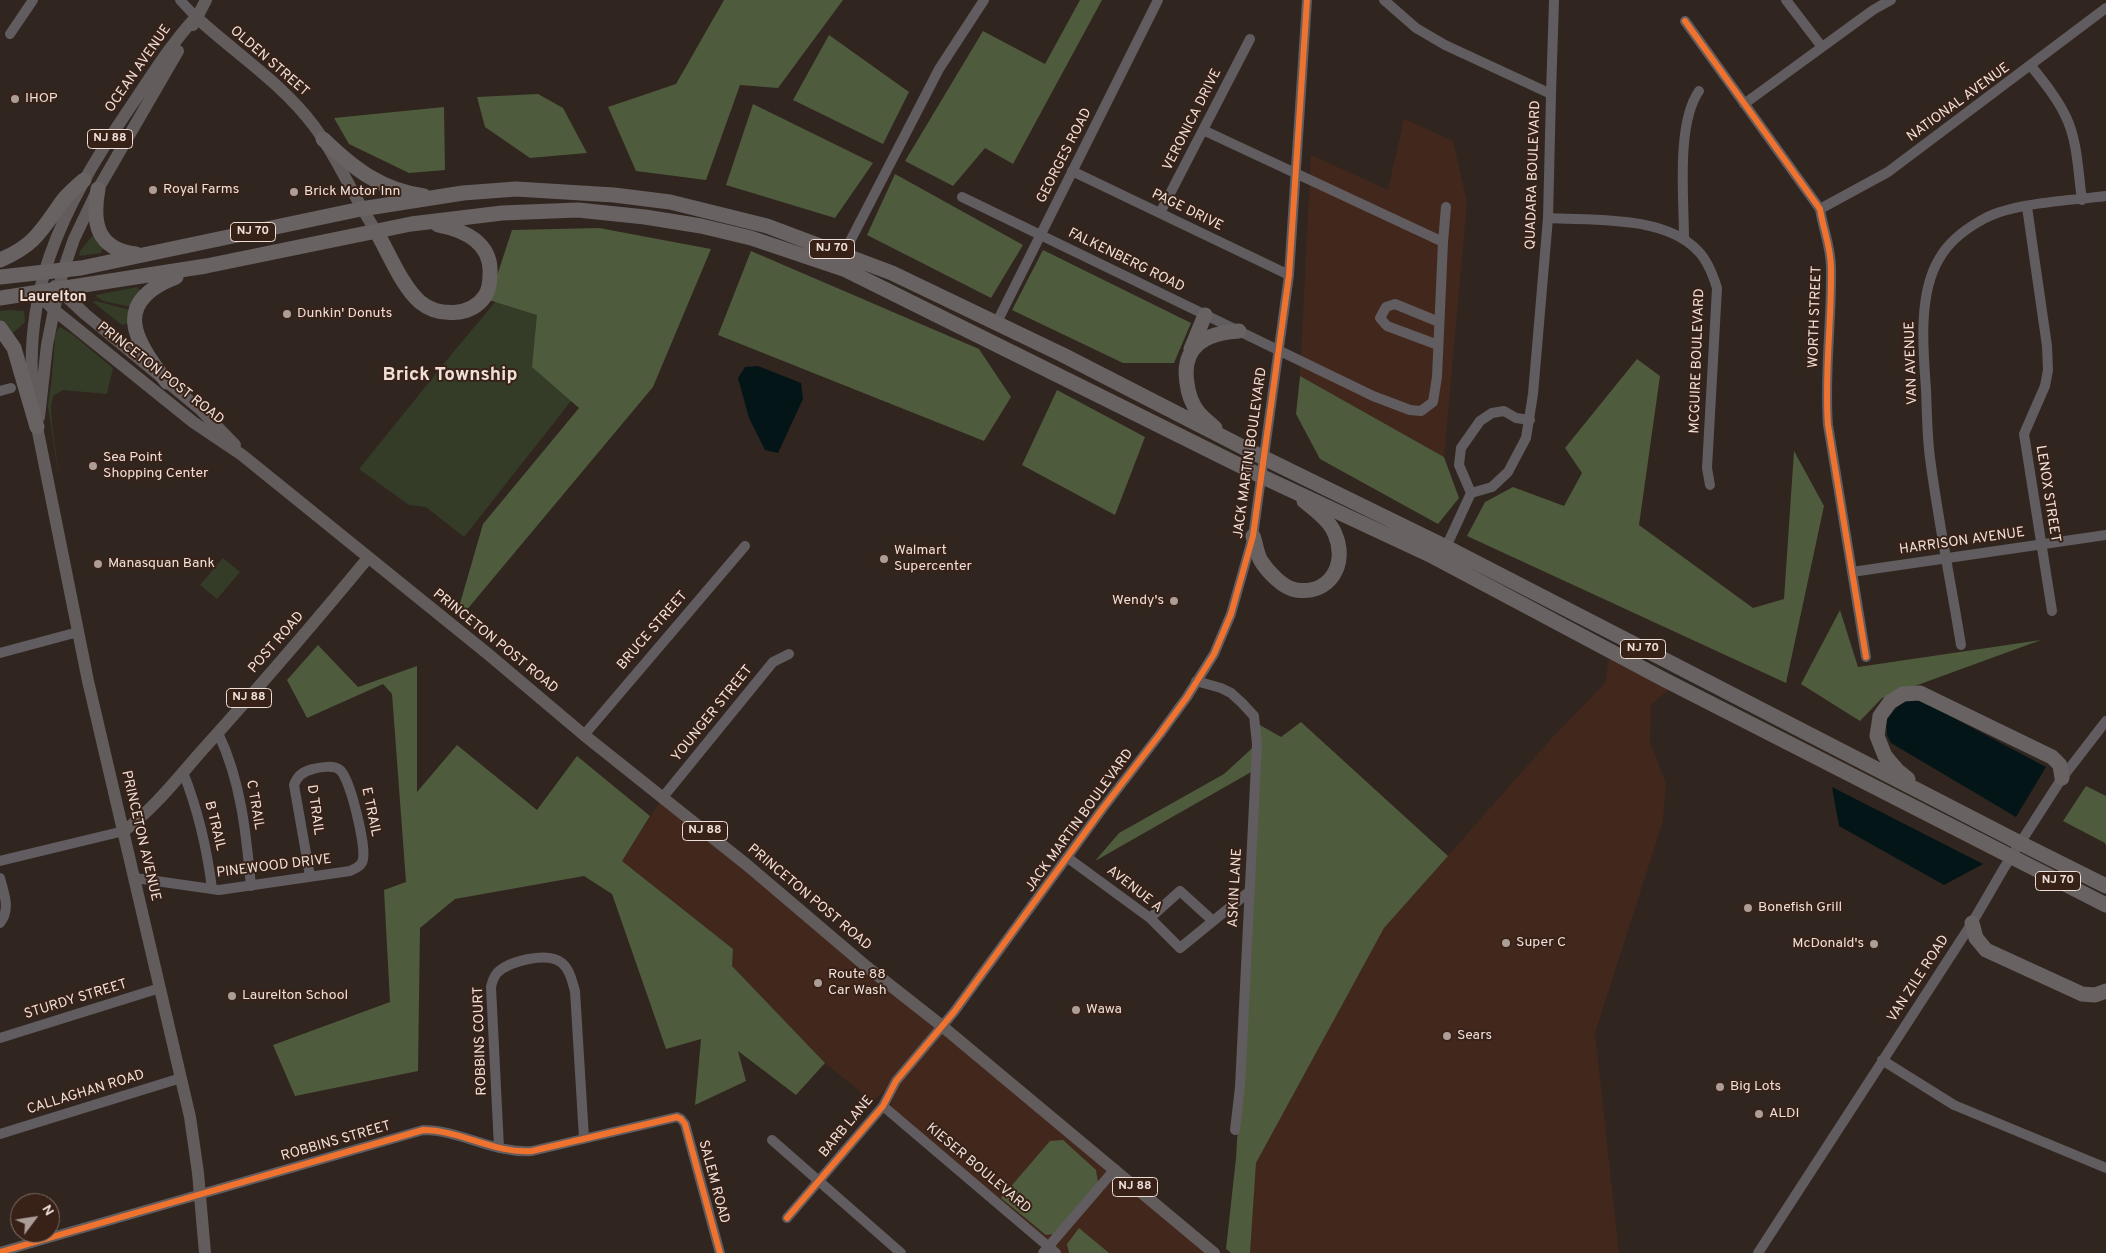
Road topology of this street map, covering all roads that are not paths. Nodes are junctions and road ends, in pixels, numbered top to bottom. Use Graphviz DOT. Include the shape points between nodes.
graph roads {
  1 [pos="33,0"];
  2 [pos="180,0"];
  3 [pos="206,0"];
  4 [pos="984,0"];
  5 [pos="1158,0"];
  6 [pos="1307,0"];
  7 [pos="1384,0"];
  8 [pos="1554,0"];
  9 [pos="1786,0"];
  10 [pos="1891,0"];
  11 [pos="2106,8"];
  12 [pos="196,17"];
  13 [pos="1685,21"];
  14 [pos="10,34"];
  15 [pos="1250,39"];
  16 [pos="1822,47"];
  17 [pos="2031,66"];
  18 [pos="1699,91"];
  19 [pos="1551,94"];
  20 [pos="1744,104"];
  21 [pos="1203,130"];
  22 [pos="324,139"];
  23 [pos="1072,171"];
  24 [pos="1297,174"];
  25 [pos="84,180"];
  26 [pos="98,189"];
  27 [pos="2106,196"];
  28 [pos="962,197"];
  29 [pos="435,198"];
  30 [pos="2082,200"];
  31 [pos="2027,206"];
  32 [pos="1446,207"];
  33 [pos="361,209"];
  34 [pos="1820,209"];
  35 [pos="1160,213"];
  36 [pos="1548,218"];
  37 [pos="411,224"];
  38 [pos="376,231"];
  39 [pos="1040,235"];
  40 [pos="1684,239"];
  41 [pos="1443,242"];
  42 [pos="844,253"];
  43 [pos="145,254"];
  44 [pos="0,260"];
  45 [pos="206,266"];
  46 [pos="63,271"];
  47 [pos="43,273"];
  48 [pos="1289,275"];
  49 [pos="0,277"];
  50 [pos="59,290"];
  51 [pos="38,294"];
  52 [pos="0,298"];
  53 [pos="54,310"];
  54 [pos="1205,315"];
  55 [pos="1440,322"];
  56 [pos="996,324"];
  57 [pos="0,328"];
  58 [pos="1239,332"];
  59 [pos="1438,345"];
  60 [pos="1278,350"];
  61 [pos="1188,355"];
  62 [pos="167,382"];
  63 [pos="10,388"];
  64 [pos="0,391"];
  65 [pos="1530,420"];
  66 [pos="37,427"];
  67 [pos="1227,439"];
  68 [pos="242,455"];
  69 [pos="1264,458"];
  70 [pos="1262,477"];
  71 [pos="1710,485"];
  72 [pos="1294,491"];
  73 [pos="1471,493"];
  74 [pos="2106,535"];
  75 [pos="1253,536"];
  76 [pos="2041,544"];
  77 [pos="745,546"];
  78 [pos="1446,547"];
  79 [pos="368,558"];
  80 [pos="1947,558"];
  81 [pos="1852,572"];
  82 [pos="2052,611"];
  83 [pos="78,632"];
  84 [pos="1961,645"];
  85 [pos="0,653"];
  86 [pos="789,654"];
  87 [pos="1866,657"];
  88 [pos="1196,681"];
  89 [pos="2106,721"];
  90 [pos="218,733"];
  91 [pos="584,735"];
  92 [pos="183,772"];
  93 [pos="296,778"];
  94 [pos="2062,778"];
  95 [pos="663,797"];
  96 [pos="1933,798"];
  97 [pos="124,831"];
  98 [pos="2020,843"];
  99 [pos="2011,857"];
  100 [pos="1068,858"];
  101 [pos="0,860"];
  102 [pos="357,868"];
  103 [pos="310,876"];
  104 [pos="0,878"];
  105 [pos="135,878"];
  106 [pos="251,886"];
  107 [pos="2106,886"];
  108 [pos="212,889"];
  109 [pos="1250,891"];
  110 [pos="2087,895"];
  111 [pos="2106,905"];
  112 [pos="2106,911"];
  113 [pos="1150,918"];
  114 [pos="1213,921"];
  115 [pos="0,923"];
  116 [pos="1972,923"];
  117 [pos="160,988"];
  118 [pos="2106,991"];
  119 [pos="942,1026"];
  120 [pos="0,1038"];
  121 [pos="1882,1060"];
  122 [pos="181,1078"];
  123 [pos="883,1106"];
  124 [pos="681,1118"];
  125 [pos="1235,1130"];
  126 [pos="0,1134"];
  127 [pos="584,1138"];
  128 [pos="772,1140"];
  129 [pos="499,1148"];
  130 [pos="2106,1168"];
  131 [pos="1115,1169"];
  132 [pos="818,1181"];
  133 [pos="200,1194"];
  134 [pos="786,1218"];
  135 [pos="1049,1251"];
  136 [pos="0,1252"];
  137 [pos="205,1253"];
  138 [pos="720,1253"];
  139 [pos="901,1253"];
  140 [pos="1214,1253"];
  141 [pos="1758,1253"];
  1 -- 14 [label="street"];
  2 -- 12 [label="street, OLDEN STREET"];
  3 -- 12 [label="main road, OCEAN AVENUE / NJ 88"];
  4 -- 42 [label="street" via="939,69"];
  5 -- 23 [label="street, GEORGES ROAD"];
  6 -- 24 [label="street, JACK MARTIN BOULEVARD"];
  7 -- 19 [label="street, QUADARA BOULEVARD" via="1416,28 1445,45"];
  8 -- 19 [label="street"];
  9 -- 16 [label="street"];
  10 -- 16 [label="street"];
  11 -- 17 [label="street, NATIONAL AVENUE"];
  12 -- 22 [label="main road, OLDEN STREET" via="284,93"];
  12 -- 25 [label="main road, OCEAN AVENUE / NJ 88" via="175,41"];
  12 -- 26 [label="main road, OCEAN AVENUE / NJ 88"];
  13 -- 20 [label="street, WORTH STREET"];
  15 -- 21 [label="street, VERONICA DRIVE"];
  16 -- 20 [label="street"];
  17 -- 30 [label="street" via="2067,118"];
  17 -- 34 [label="street, NATIONAL AVENUE" via="1888,172"];
  18 -- 40 [label="street" via="1688,115 1684,140"];
  19 -- 36 [label="street, QUADARA BOULEVARD"];
  20 -- 34 [label="street, WORTH STREET"];
  21 -- 24 [label="street"];
  21 -- 35 [label="street, VERONICA DRIVE"];
  22 -- 29 [label="highway" via="375,181 397,190"];
  22 -- 33 [label="main road, OLDEN STREET"];
  23 -- 35 [label="street, PAGE DRIVE"];
  23 -- 39 [label="street, GEORGES ROAD"];
  24 -- 41 [label="street"];
  24 -- 48 [label="street, JACK MARTIN BOULEVARD"];
  25 -- 44 [label="highway" via="65,198 35,240"];
  25 -- 47 [label="main road, OCEAN AVENUE / NJ 88" via="59,228"];
  26 -- 43 [label="highway" via="95,220 103,238 116,250"];
  26 -- 46 [label="main road, OCEAN AVENUE / NJ 88"];
  27 -- 30 [label="street, VAN AVENUE"];
  28 -- 39 [label="street, FALKENBERG ROAD"];
  29 -- 33 [label="highway, NJ 70"];
  29 -- 42 [label="highway, NJ 70" via="516,189 670,202 767,226"];
  30 -- 31 [label="street, VAN AVENUE"];
  31 -- 76 [label="street, LENOX STREET" via="2048,370 2045,386 2024,434"];
  31 -- 80 [label="street, VAN AVENUE" via="1992,214 1962,233 1944,252 1932,275 1925,306 1923,346 1930,457"];
  32 -- 41 [label="street"];
  33 -- 38 [label="main road, OLDEN STREET"];
  33 -- 43 [label="highway, NJ 70"];
  34 -- 81 [label="street, WORTH STREET" via="1829,242 1831,267 1826,393 1828,425"];
  35 -- 48 [label="street, PAGE DRIVE"];
  36 -- 40 [label="street, MCGUIRE BOULEVARD" via="1647,224"];
  36 -- 65 [label="street, QUADARA BOULEVARD"];
  37 -- 38 [label="highway, NJ 70"];
  37 -- 38 [label="highway" via="457,230 472,236 483,247 488,256 490,275 489,286 480,302 466,310 445,313 420,302 406,286"];
  37 -- 70 [label="highway, NJ 70" via="578,210 645,216 751,238 846,270"];
  38 -- 45 [label="highway, NJ 70"];
  39 -- 54 [label="street, FALKENBERG ROAD"];
  39 -- 56 [label="street, GEORGES ROAD"];
  40 -- 71 [label="street, MCGUIRE BOULEVARD" via="1700,252 1718,288 1707,468"];
  41 -- 55 [label="street"];
  42 -- 56 [label="highway, NJ 70"];
  43 -- 46 [label="highway, NJ 70"];
  45 -- 50 [label="highway, NJ 70"];
  45 -- 62 [label="highway" via="160,283 147,293 136,310 135,331 142,348"];
  46 -- 47 [label="highway, NJ 70"];
  46 -- 50 [label="main road, NJ 88"];
  47 -- 49 [label="highway, NJ 70"];
  47 -- 50 [label="main road, PRINCETON POST ROAD"];
  47 -- 51 [label="main road, NJ 88"];
  48 -- 60 [label="street, JACK MARTIN BOULEVARD"];
  50 -- 51 [label="highway, NJ 70"];
  50 -- 53 [label="main road, PRINCETON AVENUE"];
  50 -- 62 [label="main road, PRINCETON POST ROAD / NJ 88"];
  51 -- 52 [label="highway, NJ 70"];
  51 -- 53 [label="main road, PRINCETON POST ROAD"];
  51 -- 66 [label="main road, PRINCETON AVENUE / NJ 88" via="32,372"];
  53 -- 66 [label="main road, PRINCETON AVENUE"];
  53 -- 68 [label="main road, PRINCETON POST ROAD" via="193,422"];
  54 -- 58 [label="street, FALKENBERG ROAD"];
  54 -- 61 [label="highway"];
  55 -- 59 [label="street"];
  55 -- 59 [label="street" via="1395,304 1386,307 1380,318 1387,326"];
  56 -- 67 [label="highway, NJ 70"];
  57 -- 66 [label="highway" via="14,348"];
  58 -- 60 [label="street, FALKENBERG ROAD"];
  58 -- 61 [label="highway" via="1212,336 1199,343"];
  59 -- 60 [label="street, FALKENBERG ROAD" via="1433,402 1421,411 1373,396"];
  60 -- 69 [label="street, JACK MARTIN BOULEVARD"];
  61 -- 67 [label="highway" via="1185,372 1188,391 1198,412"];
  62 -- 68 [label="main road, PRINCETON POST ROAD / NJ 88" via="226,434"];
  63 -- 64 [label="street"];
  65 -- 73 [label="street, QUADARA BOULEVARD" via="1526,438 1508,472 1492,487"];
  65 -- 73 [label="street" via="1504,412 1492,413 1480,422 1462,448 1459,465"];
  66 -- 83 [label="main road, PRINCETON AVENUE / NJ 88"];
  67 -- 69 [label="highway, NJ 70"];
  68 -- 79 [label="main road, PRINCETON POST ROAD / NJ 88"];
  69 -- 70 [label="street, JACK MARTIN BOULEVARD"];
  69 -- 78 [label="highway, NJ 70"];
  70 -- 72 [label="highway, NJ 70"];
  70 -- 75 [label="street, JACK MARTIN BOULEVARD"];
  72 -- 75 [label="highway" via="1324,518 1335,533 1339,546 1338,560 1330,581 1306,590 1290,588 1260,560"];
  72 -- 99 [label="highway, NJ 70" via="1430,555 1663,679"];
  73 -- 78 [label="street"];
  74 -- 76 [label="street, HARRISON AVENUE"];
  75 -- 88 [label="street, JACK MARTIN BOULEVARD" via="1231,614 1214,654"];
  76 -- 80 [label="street, HARRISON AVENUE"];
  76 -- 82 [label="street, LENOX STREET"];
  77 -- 91 [label="street, BRUCE STREET"];
  78 -- 96 [label="highway, NJ 70"];
  79 -- 90 [label="main road, POST ROAD / NJ 88"];
  79 -- 91 [label="main road, PRINCETON POST ROAD / NJ 88"];
  80 -- 81 [label="street, HARRISON AVENUE"];
  80 -- 84 [label="street, VAN AVENUE"];
  81 -- 87 [label="street, WORTH STREET"];
  83 -- 85 [label="street"];
  83 -- 97 [label="main road, PRINCETON AVENUE / NJ 88"];
  86 -- 95 [label="street, YOUNGER STREET" via="773,662"];
  88 -- 100 [label="street, JACK MARTIN BOULEVARD"];
  88 -- 109 [label="street, ASKIN LANE" via="1231,693 1254,716 1257,744"];
  89 -- 94 [label="street, VAN ZILE ROAD"];
  90 -- 92 [label="main road, POST ROAD / NJ 88"];
  90 -- 106 [label="street, C TRAIL" via="238,785"];
  91 -- 95 [label="main road, PRINCETON POST ROAD / NJ 88"];
  92 -- 97 [label="main road, POST ROAD / NJ 88"];
  92 -- 108 [label="street, B TRAIL" via="207,850"];
  93 -- 102 [label="street, E TRAIL" via="315,768 334,767 349,783 364,857"];
  93 -- 103 [label="street, D TRAIL" via="294,785"];
  94 -- 96 [label="highway" via="2060,765 2052,757 1920,693 1903,694 1890,702 1880,716 1877,736 1885,756 1896,770"];
  94 -- 98 [label="street, VAN ZILE ROAD"];
  95 -- 119 [label="main road, PRINCETON POST ROAD / NJ 88"];
  96 -- 98 [label="highway, NJ 70"];
  97 -- 101 [label="street"];
  97 -- 105 [label="main road, PRINCETON AVENUE"];
  98 -- 99 [label="street, VAN ZILE ROAD"];
  98 -- 107 [label="highway, NJ 70"];
  99 -- 110 [label="highway, NJ 70"];
  99 -- 116 [label="street, VAN ZILE ROAD"];
  100 -- 113 [label="street, AVENUE A"];
  100 -- 119 [label="street, JACK MARTIN BOULEVARD"];
  102 -- 103 [label="street, PINEWOOD DRIVE"];
  103 -- 106 [label="street, PINEWOOD DRIVE"];
  104 -- 115 [label="street" via="7,907"];
  105 -- 108 [label="street, PINEWOOD DRIVE"];
  105 -- 117 [label="main road, PRINCETON AVENUE"];
  106 -- 108 [label="street, PINEWOOD DRIVE"];
  109 -- 114 [label="street"];
  109 -- 125 [label="street, ASKIN LANE"];
  110 -- 111 [label="highway, NJ 70"];
  110 -- 112 [label="highway"];
  113 -- 114 [label="street" via="1180,891"];
  113 -- 114 [label="street, AVENUE A" via="1180,948"];
  116 -- 118 [label="highway" via="1976,938 1986,950 2082,994"];
  116 -- 121 [label="street, VAN ZILE ROAD"];
  117 -- 120 [label="street, STURDY STREET"];
  117 -- 122 [label="main road, PRINCETON AVENUE"];
  119 -- 123 [label="street, BARB LANE" via="896,1081"];
  119 -- 131 [label="main road, PRINCETON POST ROAD / NJ 88"];
  121 -- 130 [label="street" via="1954,1105"];
  121 -- 141 [label="street, VAN ZILE ROAD"];
  122 -- 126 [label="street, CALLAGHAN ROAD"];
  122 -- 133 [label="main road, PRINCETON AVENUE" via="190,1117"];
  123 -- 132 [label="street, BARB LANE"];
  123 -- 135 [label="street, KIESER BOULEVARD"];
  124 -- 127 [label="street, ROBBINS STREET"];
  124 -- 138 [label="street, SALEM ROAD"];
  127 -- 129 [label="street, ROBBINS STREET" via="532,1151"];
  127 -- 129 [label="street, ROBBINS COURT" via="575,991 568,970 557,960 544,957 510,965 493,979"];
  128 -- 132 [label="street"];
  129 -- 133 [label="street, ROBBINS STREET" via="452,1134 424,1130"];
  131 -- 135 [label="street"];
  131 -- 140 [label="main road, PRINCETON POST ROAD / NJ 88"];
  132 -- 134 [label="street, BARB LANE"];
  132 -- 139 [label="street"];
  133 -- 136 [label="street, ROBBINS STREET"];
  133 -- 137 [label="main road, PRINCETON AVENUE"];
}
